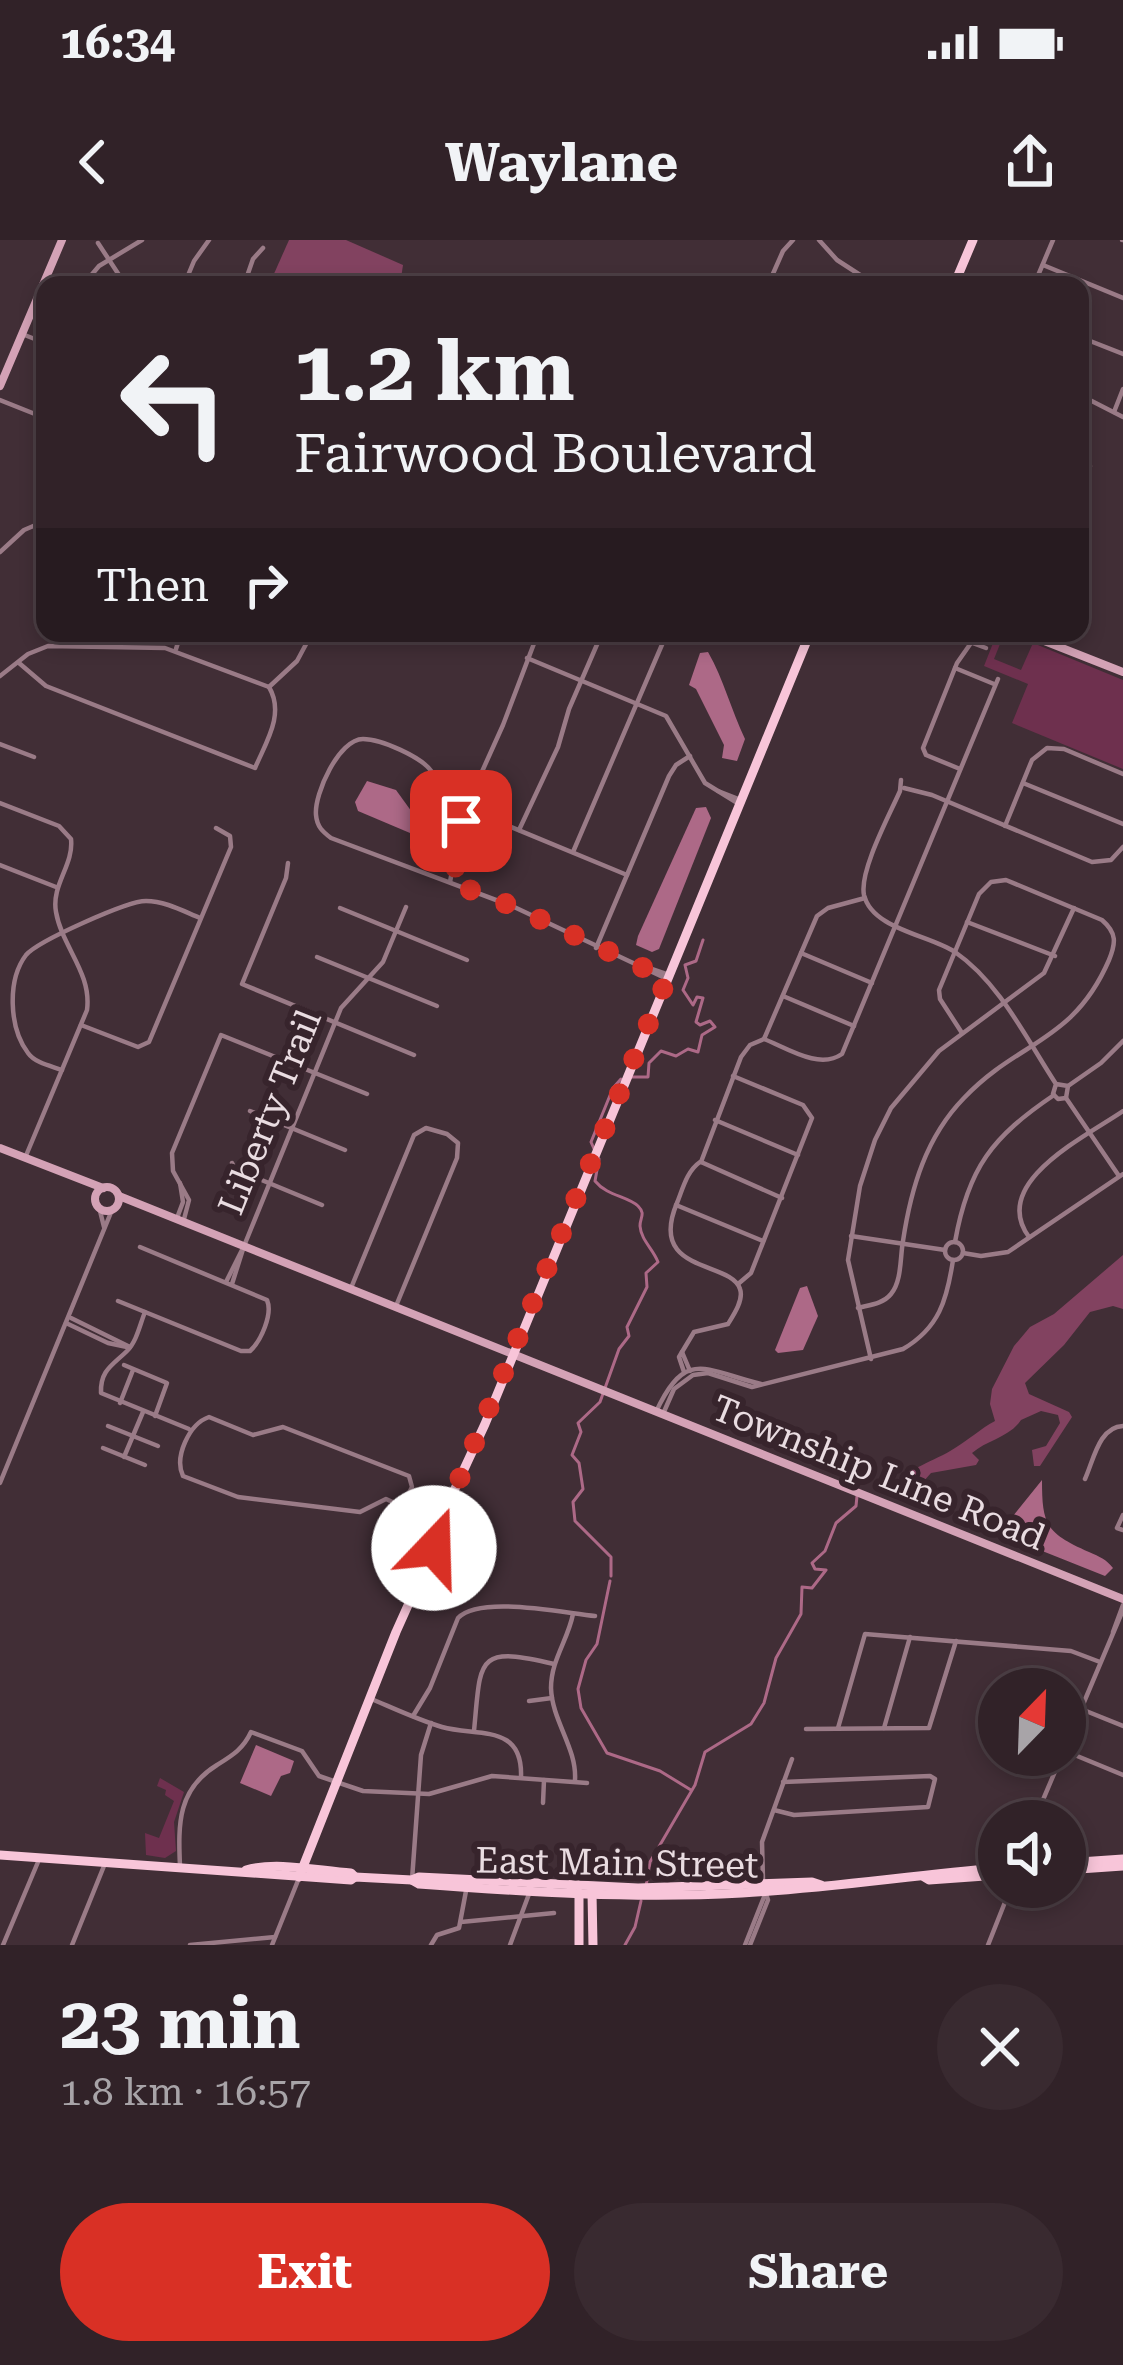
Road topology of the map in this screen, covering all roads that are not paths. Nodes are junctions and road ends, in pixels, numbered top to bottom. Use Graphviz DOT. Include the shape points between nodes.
graph roads {
  1 [pos="142,240"];
  2 [pos="209,240"];
  3 [pos="793,240"];
  4 [pos="819,240"];
  5 [pos="973,240"];
  6 [pos="1053,240"];
  7 [pos="60,241"];
  8 [pos="98,243"];
  9 [pos="263,248"];
  10 [pos="110,260"];
  11 [pos="1043,265"];
  12 [pos="46,276"];
  13 [pos="89,276"];
  14 [pos="123,276"];
  15 [pos="188,276"];
  16 [pos="247,276"];
  17 [pos="773,276"];
  18 [pos="862,276"];
  19 [pos="958,276"];
  20 [pos="1038,276"];
  21 [pos="1070,276"];
  22 [pos="1089,284"];
  23 [pos="1123,298"];
  24 [pos="36,300"];
  25 [pos="22,334"];
  26 [pos="36,339"];
  27 [pos="1089,341"];
  28 [pos="1123,354"];
  29 [pos="0,386"];
  30 [pos="1123,389"];
  31 [pos="0,400"];
  32 [pos="1089,400"];
  33 [pos="1114,412"];
  34 [pos="36,414"];
  35 [pos="1123,417"];
  36 [pos="36,525"];
  37 [pos="0,552"];
  38 [pos="178,642"];
  39 [pos="307,642"];
  40 [pos="534,642"];
  41 [pos="598,642"];
  42 [pos="663,642"];
  43 [pos="806,642"];
  44 [pos="1047,642"];
  45 [pos="971,643"];
  46 [pos="986,648"];
  47 [pos="176,650"];
  48 [pos="527,658"];
  49 [pos="19,663"];
  50 [pos="955,668"];
  51 [pos="1123,672"];
  52 [pos="0,676"];
  53 [pos="581,680"];
  54 [pos="269,687"];
  55 [pos="634,703"];
  56 [pos="0,744"];
  57 [pos="690,756"];
  58 [pos="34,757"];
  59 [pos="960,769"];
  60 [pos="1123,774"];
  61 [pos="1023,783"];
  62 [pos="947,801"];
  63 [pos="0,802"];
  64 [pos="740,802"];
  65 [pos="466,808"];
  66 [pos="1123,824"];
  67 [pos="1005,826"];
  68 [pos="216,828"];
  69 [pos="519,830"];
  70 [pos="1123,847"];
  71 [pos="573,852"];
  72 [pos="287,863"];
  73 [pos="0,865"];
  74 [pos="627,874"];
  75 [pos="450,882"];
  76 [pos="57,888"];
  77 [pos="865,898"];
  78 [pos="406,907"];
  79 [pos="340,908"];
  80 [pos="1074,908"];
  81 [pos="200,918"];
  82 [pos="967,922"];
  83 [pos="896,925"];
  84 [pos="396,931"];
  85 [pos="67,933"];
  86 [pos="596,948"];
  87 [pos="955,952"];
  88 [pos="801,953"];
  89 [pos="1055,956"];
  90 [pos="317,957"];
  91 [pos="467,960"];
  92 [pos="668,977"];
  93 [pos="368,978"];
  94 [pos="872,982"];
  95 [pos="783,996"];
  96 [pos="11,998"];
  97 [pos="0,999"];
  98 [pos="1004,1005"];
  99 [pos="437,1006"];
  100 [pos="334,1022"];
  101 [pos="81,1025"];
  102 [pos="854,1026"];
  103 [pos="962,1033"];
  104 [pos="764,1039"];
  105 [pos="1123,1041"];
  106 [pos="1032,1047"];
  107 [pos="414,1055"];
  108 [pos="62,1070"];
  109 [pos="314,1073"];
  110 [pos="734,1076"];
  111 [pos="1056,1084"];
  112 [pos="1068,1086"];
  113 [pos="367,1094"];
  114 [pos="1054,1095"];
  115 [pos="1066,1098"];
  116 [pos="250,1111"];
  117 [pos="1123,1112"];
  118 [pos="715,1120"];
  119 [pos="292,1128"];
  120 [pos="1090,1134"];
  121 [pos="0,1148"];
  122 [pos="345,1150"];
  123 [pos="800,1156"];
  124 [pos="25,1158"];
  125 [pos="701,1162"];
  126 [pos="232,1163"];
  127 [pos="1121,1175"];
  128 [pos="74,1178"];
  129 [pos="269,1184"];
  130 [pos="103,1188"];
  131 [pos="119,1196"];
  132 [pos="782,1198"];
  133 [pos="97,1202"];
  134 [pos="322,1205"];
  135 [pos="676,1205"];
  136 [pos="114,1209"];
  137 [pos="159,1213"];
  138 [pos="180,1221"];
  139 [pos="104,1232"];
  140 [pos="851,1236"];
  141 [pos="1029,1238"];
  142 [pos="764,1241"];
  143 [pos="956,1243"];
  144 [pos="902,1244"];
  145 [pos="244,1246"];
  146 [pos="140,1247"];
  147 [pos="945,1250"];
  148 [pos="963,1253"];
  149 [pos="953,1261"];
  150 [pos="229,1283"];
  151 [pos="738,1284"];
  152 [pos="351,1288"];
  153 [pos="118,1301"];
  154 [pos="396,1306"];
  155 [pos="858,1308"];
  156 [pos="145,1312"];
  157 [pos="68,1320"];
  158 [pos="108,1343"];
  159 [pos="130,1347"];
  160 [pos="513,1354"];
  161 [pos="871,1359"];
  162 [pos="110,1362"];
  163 [pos="124,1365"];
  164 [pos="134,1369"];
  165 [pos="688,1373"];
  166 [pos="120,1403"];
  167 [pos="142,1412"];
  168 [pos="660,1413"];
  169 [pos="155,1416"];
  170 [pos="109,1426"];
  171 [pos="1122,1426"];
  172 [pos="192,1430"];
  173 [pos="133,1436"];
  174 [pos="158,1446"];
  175 [pos="104,1448"];
  176 [pos="124,1457"];
  177 [pos="0,1458"];
  178 [pos="9,1461"];
  179 [pos="145,1465"];
  180 [pos="1085,1479"];
  181 [pos="0,1483"];
  182 [pos="401,1506"];
  183 [pos="1123,1515"];
  184 [pos="442,1522"];
  185 [pos="421,1528"];
  186 [pos="1120,1529"];
  187 [pos="1123,1605"];
  188 [pos="573,1614"];
  189 [pos="595,1616"];
  190 [pos="910,1637"];
  191 [pos="956,1641"];
  192 [pos="1100,1662"];
  193 [pos="554,1664"];
  194 [pos="1086,1697"];
  195 [pos="369,1698"];
  196 [pos="552,1698"];
  197 [pos="529,1701"];
  198 [pos="1086,1711"];
  199 [pos="413,1715"];
  200 [pos="431,1723"];
  201 [pos="1123,1726"];
  202 [pos="838,1728"];
  203 [pos="884,1728"];
  204 [pos="806,1729"];
  205 [pos="474,1731"];
  206 [pos="792,1759"];
  207 [pos="1086,1760"];
  208 [pos="1123,1775"];
  209 [pos="521,1778"];
  210 [pos="544,1780"];
  211 [pos="575,1782"];
  212 [pos="783,1782"];
  213 [pos="587,1783"];
  214 [pos="334,1784"];
  215 [pos="417,1794"];
  216 [pos="543,1803"];
  217 [pos="774,1810"];
  218 [pos="0,1855"];
  219 [pos="40,1857"];
  220 [pos="106,1861"];
  221 [pos="1123,1863"];
  222 [pos="180,1866"];
  223 [pos="1086,1866"];
  224 [pos="978,1871"];
  225 [pos="301,1873"];
  226 [pos="978,1874"];
  227 [pos="924,1877"];
  228 [pos="412,1880"];
  229 [pos="467,1884"];
  230 [pos="764,1888"];
  231 [pos="530,1891"];
  232 [pos="585,1891"];
  233 [pos="637,1892"];
  234 [pos="557,1893"];
  235 [pos="613,1895"];
  236 [pos="579,1908"];
  237 [pos="1003,1908"];
  238 [pos="554,1913"];
  239 [pos="0,1916"];
  240 [pos="15,1916"];
  241 [pos="522,1917"];
  242 [pos="592,1918"];
  243 [pos="461,1922"];
  244 [pos="274,1941"];
  245 [pos="242,1942"];
  246 [pos="3,1945"];
  247 [pos="72,1945"];
  248 [pos="190,1945"];
  249 [pos="431,1945"];
  250 [pos="510,1945"];
  251 [pos="579,1945"];
  252 [pos="592,1945"];
  253 [pos="748,1945"];
  254 [pos="988,1945"];
  1 -- 10 [label="street"];
  2 -- 15 [label="street"];
  3 -- 17 [label="street"];
  4 -- 18 [label="street"];
  5 -- 19 [label="main road"];
  6 -- 11 [label="street"];
  7 -- 12 [label="street"];
  8 -- 10 [label="street"];
  9 -- 16 [label="street"];
  10 -- 13 [label="street"];
  10 -- 14 [label="street"];
  11 -- 20 [label="street"];
  11 -- 21 [label="street"];
  22 -- 23 [label="street"];
  24 -- 25 [label="street"];
  25 -- 26 [label="street"];
  25 -- 29 [label="street"];
  27 -- 28 [label="street"];
  30 -- 33 [label="street"];
  31 -- 34 [label="street"];
  32 -- 33 [label="street"];
  33 -- 35 [label="street"];
  36 -- 37 [label="street"];
  38 -- 47 [label="street"];
  39 -- 54 [label="street"];
  40 -- 48 [label="street"];
  41 -- 53 [label="street"];
  42 -- 55 [label="street"];
  43 -- 64 [label="main road"];
  44 -- 51 [label="street"];
  45 -- 46 [label="street"];
  45 -- 50 [label="street"];
  47 -- 49 [label="street" via="53,645"];
  47 -- 54 [label="street"];
  48 -- 53 [label="street"];
  48 -- 65 [label="street"];
  49 -- 52 [label="street"];
  49 -- 54 [label="street" via="46,686 255,768 277,704"];
  50 -- 59 [label="street" via="923,752"];
  50 -- 59 [label="street" via="997,682"];
  53 -- 55 [label="street"];
  53 -- 69 [label="street"];
  55 -- 57 [label="street" via="670,719"];
  55 -- 71 [label="street"];
  56 -- 58 [label="street"];
  57 -- 64 [label="street" via="712,790"];
  57 -- 74 [label="street" via="671,771"];
  59 -- 62 [label="street"];
  60 -- 61 [label="street" via="1047,748"];
  61 -- 66 [label="street"];
  61 -- 67 [label="street"];
  62 -- 67 [label="street"];
  62 -- 77 [label="street" via="901,784 866,874"];
  62 -- 83 [label="street"];
  63 -- 76 [label="street" via="59,826 70,839"];
  64 -- 92 [label="main road"];
  65 -- 69 [label="street"];
  65 -- 75 [label="street"];
  65 -- 75 [label="street" via="445,796 423,762 373,741 351,742 336,757 316,806 317,823 332,838"];
  67 -- 70 [label="street" via="1092,862 1111,860"];
  68 -- 81 [label="street" via="232,843"];
  69 -- 71 [label="street"];
  71 -- 74 [label="street"];
  72 -- 100 [label="street" via="242,984"];
  73 -- 76 [label="street"];
  74 -- 86 [label="street"];
  75 -- 86 [label="street"];
  76 -- 85 [label="street" via="55,910"];
  77 -- 83 [label="street"];
  77 -- 88 [label="street" via="820,913"];
  78 -- 84 [label="street, Liberty Trail"];
  79 -- 84 [label="street"];
  80 -- 82 [label="street" via="998,880 979,894"];
  80 -- 89 [label="street"];
  80 -- 106 [label="street" via="1108,925 1114,947 1084,1007"];
  81 -- 85 [label="street" via="139,902"];
  81 -- 101 [label="street" via="149,1042 139,1047"];
  82 -- 87 [label="street"];
  82 -- 89 [label="street"];
  83 -- 87 [label="street"];
  83 -- 94 [label="street"];
  84 -- 91 [label="street"];
  84 -- 93 [label="street, Liberty Trail"];
  85 -- 96 [label="street" via="28,953"];
  85 -- 101 [label="street" via="88,994"];
  86 -- 92 [label="street"];
  87 -- 98 [label="street"];
  87 -- 103 [label="street" via="939,990"];
  88 -- 94 [label="street"];
  88 -- 95 [label="street"];
  89 -- 98 [label="street"];
  90 -- 93 [label="street"];
  92 -- 160 [label="main road"];
  93 -- 99 [label="street"];
  93 -- 100 [label="street, Liberty Trail"];
  94 -- 102 [label="street"];
  95 -- 102 [label="street"];
  95 -- 104 [label="street"];
  96 -- 97 [label="street"];
  96 -- 108 [label="street" via="26,1050"];
  98 -- 103 [label="street"];
  98 -- 106 [label="street"];
  100 -- 107 [label="street"];
  100 -- 109 [label="street, Liberty Trail"];
  101 -- 108 [label="street"];
  102 -- 104 [label="street" via="832,1060"];
  103 -- 140 [label="street" via="891,1108 865,1168"];
  104 -- 110 [label="street" via="749,1045"];
  105 -- 112 [label="street"];
  106 -- 111 [label="street"];
  106 -- 144 [label="street" via="967,1095 945,1123 917,1175"];
  108 -- 124 [label="street"];
  109 -- 113 [label="street"];
  109 -- 119 [label="street, Liberty Trail"];
  109 -- 138 [label="street" via="221,1036 172,1153"];
  110 -- 118 [label="street"];
  110 -- 123 [label="street" via="812,1114"];
  111 -- 112 [label="street"];
  111 -- 114 [label="street"];
  112 -- 115 [label="street"];
  114 -- 115 [label="street"];
  114 -- 143 [label="street" via="983,1158"];
  115 -- 120 [label="street"];
  116 -- 119 [label="street"];
  117 -- 120 [label="street"];
  118 -- 123 [label="street"];
  118 -- 125 [label="street"];
  119 -- 122 [label="street"];
  119 -- 129 [label="street, Liberty Trail"];
  120 -- 127 [label="street"];
  120 -- 141 [label="street" via="1025,1189 1017,1213"];
  121 -- 124 [label="street, Township Line Road"];
  123 -- 132 [label="street"];
  124 -- 128 [label="street, Township Line Road"];
  125 -- 132 [label="street"];
  125 -- 135 [label="street"];
  126 -- 129 [label="street"];
  127 -- 141 [label="street"];
  128 -- 130 [label="street, Township Line Road"];
  128 -- 133 [label="street"];
  129 -- 134 [label="street"];
  129 -- 145 [label="street, Liberty Trail"];
  130 -- 131 [label="street, Township Line Road"];
  130 -- 133 [label="street"];
  131 -- 136 [label="street"];
  131 -- 137 [label="street, Township Line Road"];
  132 -- 142 [label="street"];
  133 -- 136 [label="street"];
  133 -- 139 [label="street"];
  135 -- 142 [label="street"];
  135 -- 151 [label="street" via="680,1251"];
  136 -- 137 [label="street"];
  136 -- 139 [label="street"];
  137 -- 138 [label="street, Township Line Road"];
  138 -- 145 [label="street, Township Line Road"];
  139 -- 157 [label="street"];
  140 -- 144 [label="street"];
  140 -- 155 [label="street"];
  141 -- 148 [label="street" via="1008,1252"];
  142 -- 151 [label="street"];
  143 -- 147 [label="street"];
  143 -- 148 [label="street"];
  144 -- 147 [label="street"];
  144 -- 155 [label="street" via="889,1298"];
  145 -- 150 [label="street, Liberty Trail"];
  145 -- 152 [label="street, Township Line Road"];
  146 -- 150 [label="street"];
  147 -- 149 [label="street"];
  148 -- 149 [label="street"];
  149 -- 161 [label="street" via="945,1303 929,1330"];
  150 -- 156 [label="street" via="270,1303 250,1351"];
  151 -- 165 [label="street" via="728,1324 694,1332 682,1352"];
  152 -- 154 [label="street, Township Line Road"];
  152 -- 154 [label="street" via="414,1135 442,1132 457,1142 457,1158"];
  153 -- 156 [label="street"];
  154 -- 160 [label="street, Township Line Road"];
  155 -- 161 [label="street"];
  156 -- 159 [label="street"];
  157 -- 158 [label="street"];
  157 -- 159 [label="street"];
  157 -- 178 [label="street"];
  158 -- 159 [label="street"];
  158 -- 162 [label="street"];
  159 -- 162 [label="street"];
  160 -- 168 [label="street, Township Line Road"];
  160 -- 184 [label="main road"];
  161 -- 165 [label="street" via="766,1385 716,1368"];
  162 -- 166 [label="street" via="100,1388"];
  163 -- 164 [label="street"];
  164 -- 166 [label="street"];
  164 -- 169 [label="street" via="167,1383"];
  165 -- 168 [label="street"];
  166 -- 167 [label="street"];
  167 -- 169 [label="street"];
  167 -- 173 [label="street"];
  168 -- 187 [label="street, Township Line Road"];
  169 -- 172 [label="street"];
  170 -- 173 [label="street"];
  171 -- 180 [label="street" via="1103,1435"];
  172 -- 182 [label="street" via="209,1417 254,1435 283,1427 410,1476"];
  172 -- 182 [label="street" via="180,1472 238,1497 360,1512 386,1499"];
  173 -- 174 [label="street"];
  173 -- 176 [label="street"];
  175 -- 176 [label="street"];
  176 -- 179 [label="street"];
  177 -- 178 [label="street"];
  178 -- 181 [label="street"];
  182 -- 184 [label="street"];
  182 -- 185 [label="street" via="394,1520"];
  183 -- 186 [label="street"];
  184 -- 195 [label="main road"];
  187 -- 192 [label="street"];
  188 -- 189 [label="street"];
  188 -- 193 [label="street"];
  188 -- 199 [label="street" via="466,1610"];
  190 -- 191 [label="street"];
  190 -- 202 [label="street" via="866,1634"];
  190 -- 203 [label="street"];
  191 -- 192 [label="street" via="1071,1651"];
  191 -- 203 [label="street" via="928,1728"];
  192 -- 194 [label="street"];
  193 -- 196 [label="street"];
  193 -- 205 [label="street" via="513,1654 489,1660"];
  195 -- 199 [label="street"];
  195 -- 214 [label="main road"];
  196 -- 197 [label="street"];
  196 -- 211 [label="street"];
  198 -- 201 [label="street"];
  199 -- 200 [label="street"];
  200 -- 205 [label="street"];
  200 -- 215 [label="street"];
  202 -- 203 [label="street"];
  202 -- 204 [label="street"];
  205 -- 209 [label="street" via="507,1741"];
  206 -- 212 [label="street"];
  207 -- 208 [label="street"];
  209 -- 210 [label="street"];
  209 -- 215 [label="street" via="482,1777"];
  210 -- 211 [label="street"];
  210 -- 216 [label="street"];
  211 -- 213 [label="street"];
  212 -- 217 [label="street"];
  212 -- 217 [label="street" via="932,1776 931,1803"];
  214 -- 215 [label="street"];
  214 -- 222 [label="street" via="302,1751 251,1732 190,1788 178,1821"];
  214 -- 225 [label="main road"];
  215 -- 228 [label="street"];
  217 -- 230 [label="street" via="761,1846"];
  218 -- 219 [label="main road, East Main Street"];
  219 -- 220 [label="main road, East Main Street"];
  219 -- 240 [label="street"];
  220 -- 222 [label="main road, East Main Street"];
  220 -- 247 [label="street"];
  221 -- 223 [label="main road"];
  222 -- 225 [label="main road, East Main Street"];
  224 -- 227 [label="main road, East Main Street"];
  225 -- 228 [label="main road, East Main Street"];
  225 -- 244 [label="street"];
  226 -- 227 [label="main road, East Main Street"];
  227 -- 230 [label="main road, East Main Street"];
  228 -- 229 [label="main road, East Main Street"];
  229 -- 231 [label="main road, East Main Street"];
  229 -- 232 [label="main road, East Main Street"];
  229 -- 243 [label="street"];
  230 -- 233 [label="main road, East Main Street"];
  230 -- 253 [label="street"];
  231 -- 234 [label="main road, East Main Street"];
  231 -- 241 [label="street"];
  232 -- 233 [label="main road, East Main Street"];
  232 -- 234 [label="main road, East Main Street"];
  232 -- 235 [label="main road, East Main Street"];
  232 -- 236 [label="main road"];
  232 -- 242 [label="main road"];
  233 -- 235 [label="main road, East Main Street"];
  234 -- 236 [label="main road"];
  235 -- 242 [label="main road"];
  236 -- 251 [label="main road"];
  237 -- 254 [label="street"];
  238 -- 241 [label="street"];
  239 -- 240 [label="street"];
  240 -- 246 [label="street"];
  241 -- 243 [label="street"];
  241 -- 250 [label="street"];
  242 -- 252 [label="main road"];
  243 -- 249 [label="street"];
  244 -- 245 [label="street"];
  245 -- 248 [label="street"];
}
